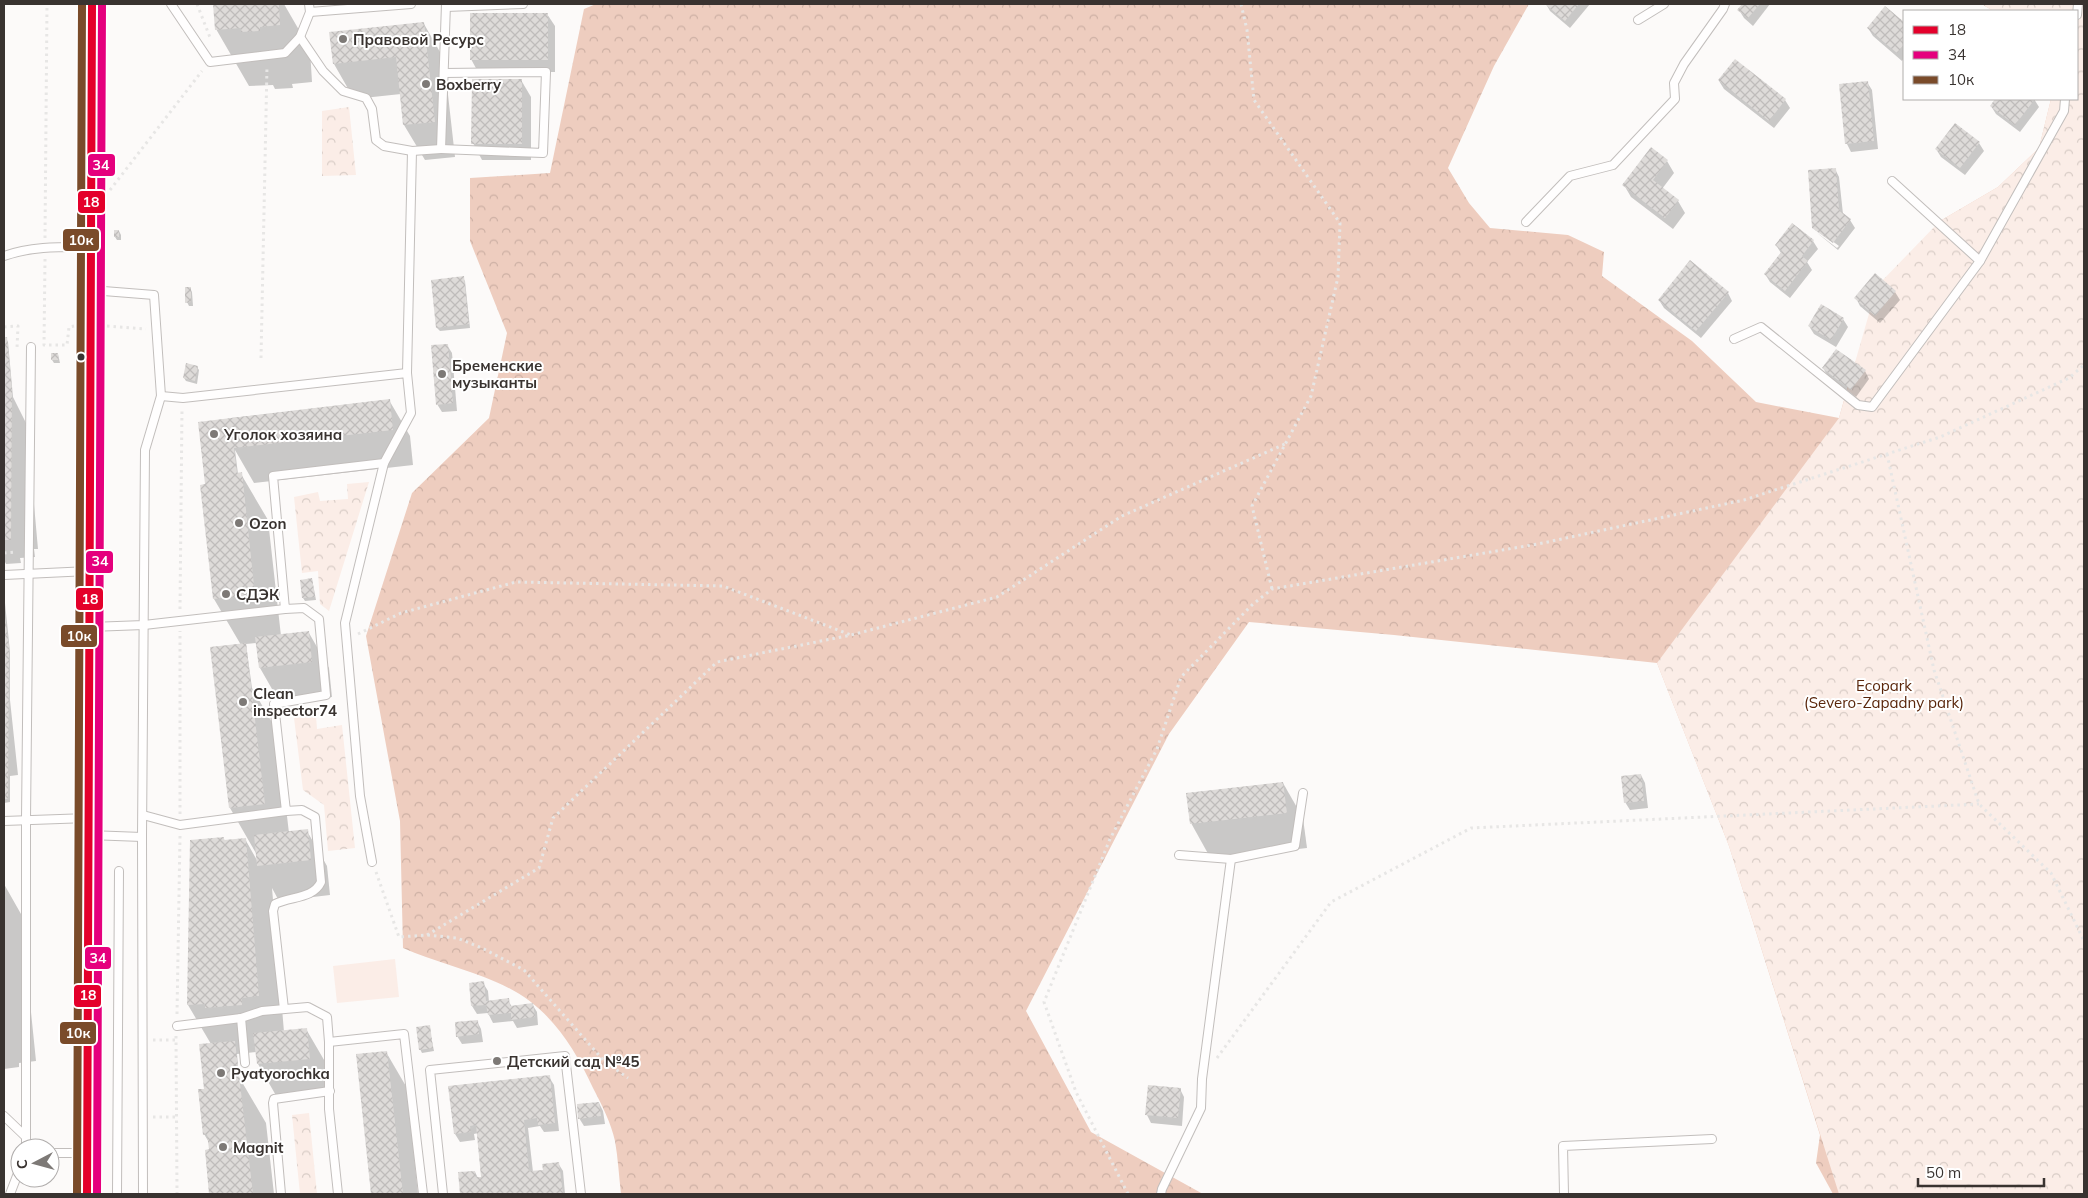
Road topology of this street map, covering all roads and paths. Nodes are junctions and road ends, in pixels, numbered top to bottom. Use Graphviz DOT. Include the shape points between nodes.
graph roads {
  1 [pos="47,4"];
  2 [pos="92,4"];
  3 [pos="170,4"];
  4 [pos="197,4"];
  5 [pos="411,4"];
  6 [pos="523,4"];
  7 [pos="1240,4"];
  8 [pos="1664,4"];
  9 [pos="1725,4"];
  10 [pos="446,5"];
  11 [pos="309,8"];
  12 [pos="1638,20"];
  13 [pos="300,37"];
  14 [pos="267,55"];
  15 [pos="210,62"];
  16 [pos="444,73"];
  17 [pos="2065,100"];
  18 [pos="441,149"];
  19 [pos="412,151"];
  20 [pos="1892,181"];
  21 [pos="110,199"];
  22 [pos="1526,222"];
  23 [pos="91,247"];
  24 [pos="45,248"];
  25 [pos="4,256"];
  26 [pos="1980,261"];
  27 [pos="91,290"];
  28 [pos="90,324"];
  29 [pos="4,327"];
  30 [pos="157,330"];
  31 [pos="1734,339"];
  32 [pos="31,347"];
  33 [pos="17,356"];
  34 [pos="261,358"];
  35 [pos="2084,365"];
  36 [pos="407,373"];
  37 [pos="161,396"];
  38 [pos="182,398"];
  39 [pos="1285,444"];
  40 [pos="1887,454"];
  41 [pos="384,463"];
  42 [pos="16,542"];
  43 [pos="4,553"];
  44 [pos="90,571"];
  45 [pos="29,574"];
  46 [pos="4,575"];
  47 [pos="1272,589"];
  48 [pos="285,609"];
  49 [pos="180,622"];
  50 [pos="144,625"];
  51 [pos="90,627"];
  52 [pos="851,635"];
  53 [pos="347,640"];
  54 [pos="1303,793"];
  55 [pos="1979,804"];
  56 [pos="286,811"];
  57 [pos="143,815"];
  58 [pos="26,819"];
  59 [pos="4,820"];
  60 [pos="180,825"];
  61 [pos="88,826"];
  62 [pos="142,837"];
  63 [pos="1179,855"];
  64 [pos="1231,859"];
  65 [pos="372,862"];
  66 [pos="118,871"];
  67 [pos="427,935"];
  68 [pos="2084,941"];
  69 [pos="284,1009"];
  70 [pos="241,1018"];
  71 [pos="176,1026"];
  72 [pos="143,1040"];
  73 [pos="176,1040"];
  74 [pos="329,1042"];
  75 [pos="245,1063"];
  76 [pos="628,1078"];
  77 [pos="1202,1079"];
  78 [pos="330,1091"];
  79 [pos="4,1116"];
  80 [pos="143,1117"];
  81 [pos="175,1117"];
  82 [pos="26,1137"];
  83 [pos="1712,1139"];
  84 [pos="60,1153"];
  85 [pos="87,1153"];
  86 [pos="86,1194"];
  87 [pos="117,1194"];
  88 [pos="143,1194"];
  89 [pos="177,1194"];
  90 [pos="281,1194"];
  91 [pos="338,1194"];
  92 [pos="423,1194"];
  93 [pos="443,1194"];
  94 [pos="580,1194"];
  95 [pos="1128,1194"];
  96 [pos="1162,1194"];
  97 [pos="1564,1194"];
  1 -- 24 [label="path"];
  2 -- 23 [label="street"];
  3 -- 15 [label="lane"];
  4 -- 15 [label="path" via="213,45"];
  5 -- 11 [label="lane"];
  6 -- 10 [label="lane"];
  7 -- 39 [label="path" via="1247,30 1254,100 1340,223 1338,277 1311,396"];
  8 -- 12 [label="lane"];
  9 -- 22 [label="lane" via="1684,64 1674,83 1674,99 1613,165 1570,176"];
  10 -- 16 [label="lane"];
  11 -- 13 [label="lane"];
  13 -- 14 [label="lane" via="285,52"];
  13 -- 19 [label="lane" via="323,71 343,91 366,98 372,109 376,140 384,146"];
  14 -- 15 [label="lane"];
  14 -- 34 [label="path"];
  15 -- 21 [label="path" via="110,189"];
  16 -- 18 [label="lane"];
  16 -- 18 [label="lane" via="546,72 543,153"];
  17 -- 26 [label="lane" via="2064,111"];
  18 -- 19 [label="lane"];
  19 -- 36 [label="lane"];
  20 -- 26 [label="lane"];
  23 -- 24 [label="lane"];
  23 -- 27 [label="street"];
  24 -- 25 [label="lane"];
  24 -- 28 [label="path" via="44,345 68,345 69,327"];
  26 -- 31 [label="lane" via="1872,406 1858,405 1761,327"];
  27 -- 28 [label="street"];
  27 -- 30 [label="lane" via="154,295"];
  28 -- 30 [label="path"];
  28 -- 44 [label="street"];
  29 -- 33 [label="path" via="18,326"];
  30 -- 37 [label="lane"];
  32 -- 45 [label="lane"];
  35 -- 40 [label="path" via="2069,378 1940,437"];
  36 -- 38 [label="lane"];
  36 -- 41 [label="lane" via="411,413"];
  37 -- 38 [label="lane"];
  37 -- 50 [label="lane" via="145,450"];
  38 -- 49 [label="path"];
  39 -- 47 [label="path" via="1252,506"];
  39 -- 52 [label="path" via="1122,516 997,597"];
  40 -- 47 [label="path" via="1744,500 1538,544"];
  40 -- 55 [label="path" via="1934,670"];
  41 -- 48 [label="lane" via="273,476"];
  41 -- 53 [label="lane" via="345,623"];
  42 -- 43 [label="path" via="16,552"];
  44 -- 45 [label="lane"];
  44 -- 51 [label="street"];
  45 -- 46 [label="lane"];
  45 -- 58 [label="lane"];
  47 -- 95 [label="path" via="1181,677 1157,749 1110,839 1044,1002 1076,1092"];
  48 -- 49 [label="lane"];
  48 -- 56 [label="lane" via="304,608 319,619 326,695 274,704"];
  49 -- 50 [label="lane"];
  49 -- 60 [label="path"];
  50 -- 51 [label="lane"];
  50 -- 57 [label="lane"];
  51 -- 61 [label="street"];
  52 -- 53 [label="path" via="723,586 516,582 401,613"];
  52 -- 67 [label="path" via="717,662 553,818 539,868"];
  53 -- 65 [label="lane" via="360,796"];
  54 -- 64 [label="lane" via="1295,846"];
  55 -- 68 [label="path" via="2051,873"];
  55 -- 77 [label="path" via="1471,828 1331,902"];
  56 -- 60 [label="lane"];
  56 -- 69 [label="lane" via="302,810 315,817 321,882 311,894 275,904 273,911"];
  57 -- 60 [label="lane"];
  57 -- 62 [label="lane"];
  58 -- 59 [label="lane"];
  58 -- 61 [label="lane"];
  58 -- 82 [label="lane"];
  60 -- 71 [label="path"];
  61 -- 62 [label="lane"];
  61 -- 85 [label="street"];
  62 -- 72 [label="lane"];
  63 -- 64 [label="lane"];
  64 -- 77 [label="lane"];
  65 -- 67 [label="path" via="399,937"];
  66 -- 87 [label="lane"];
  67 -- 76 [label="path" via="457,938 524,970 604,1061"];
  69 -- 70 [label="lane" via="262,1011"];
  69 -- 74 [label="lane" via="308,1007 327,1016"];
  70 -- 71 [label="lane"];
  70 -- 75 [label="lane"];
  71 -- 73 [label="path"];
  72 -- 73 [label="path"];
  72 -- 80 [label="lane"];
  73 -- 81 [label="path"];
  74 -- 78 [label="lane"];
  74 -- 92 [label="lane" via="404,1034"];
  77 -- 96 [label="lane" via="1201,1108"];
  78 -- 90 [label="lane" via="274,1099"];
  78 -- 91 [label="lane"];
  79 -- 82 [label="lane"];
  80 -- 81 [label="path"];
  80 -- 88 [label="lane"];
  81 -- 89 [label="path"];
  83 -- 97 [label="lane" via="1563,1146"];
  84 -- 85 [label="lane"];
  85 -- 86 [label="street"];
  93 -- 94 [label="lane" via="430,1070 565,1056"];
}
